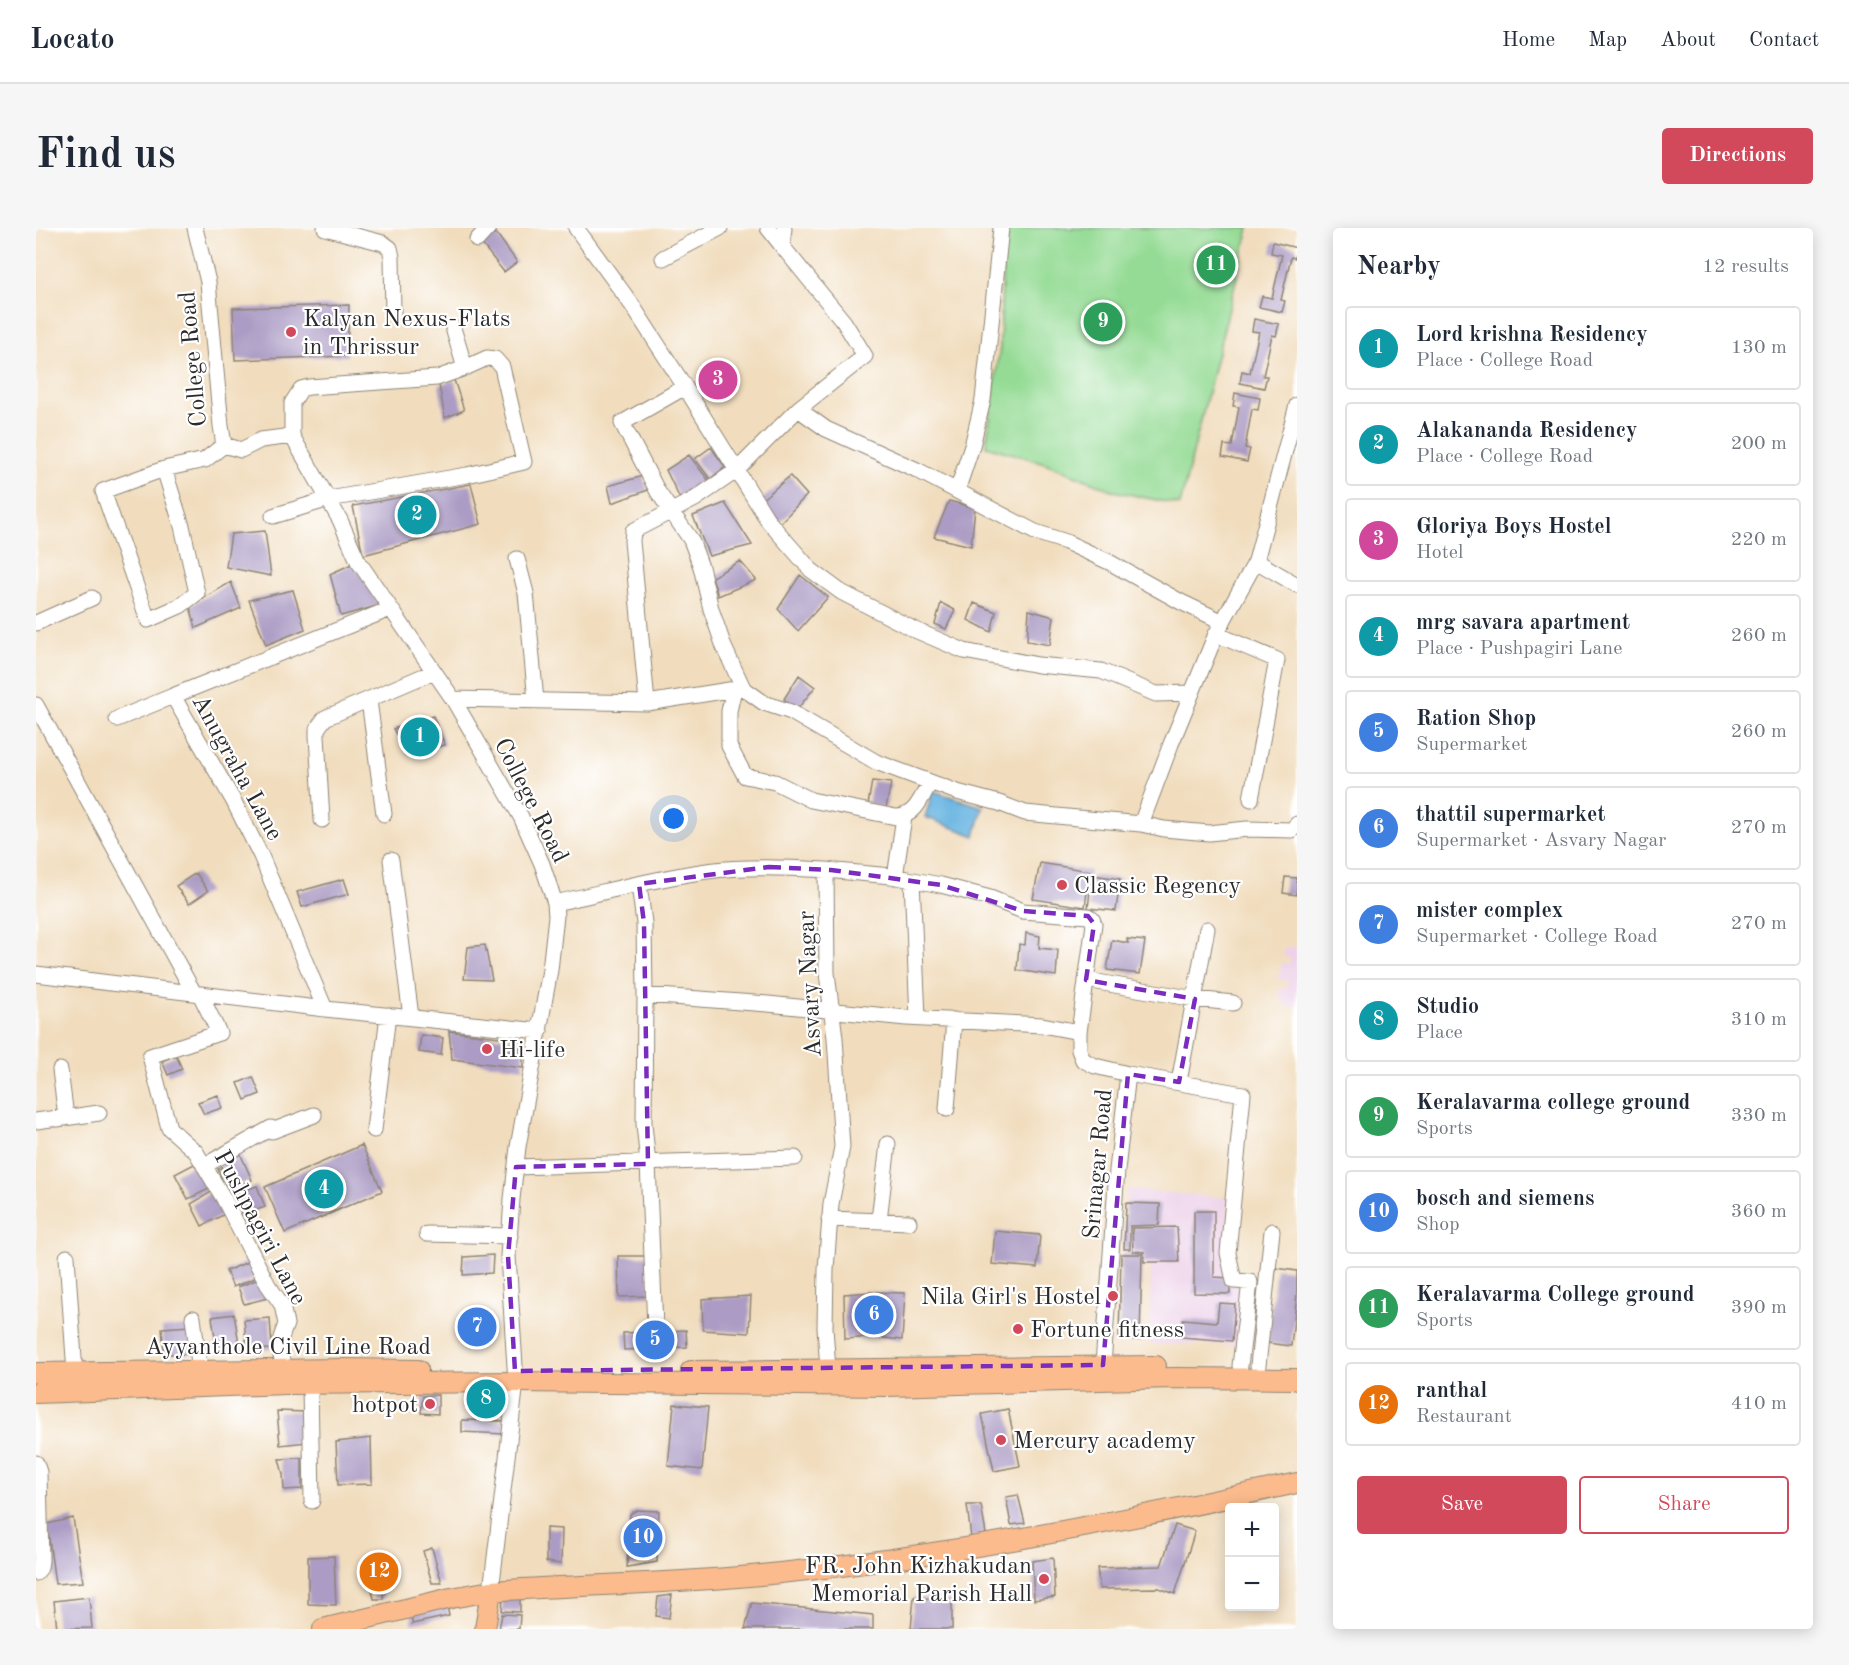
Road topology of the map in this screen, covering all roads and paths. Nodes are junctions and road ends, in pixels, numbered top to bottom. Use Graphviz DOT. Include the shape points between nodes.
graph roads {
  1 [pos="195,228"];
  2 [pos="325,228"];
  3 [pos="488,228"];
  4 [pos="576,228"];
  5 [pos="721,228"];
  6 [pos="768,228"];
  7 [pos="784,228"];
  8 [pos="1001,228"];
  9 [pos="477,240"];
  10 [pos="782,246"];
  11 [pos="663,258"];
  12 [pos="393,313"];
  13 [pos="453,328"];
  14 [pos="465,368"];
  15 [pos="685,387"];
  16 [pos="1297,405"];
  17 [pos="798,409"];
  18 [pos="292,436"];
  19 [pos="224,445"];
  20 [pos="164,469"];
  21 [pos="736,471"];
  22 [pos="957,491"];
  23 [pos="329,499"];
  24 [pos="670,511"];
  25 [pos="273,516"];
  26 [pos="517,559"];
  27 [pos="1256,561"];
  28 [pos="1297,585"];
  29 [pos="92,598"];
  30 [pos="390,609"];
  31 [pos="36,623"];
  32 [pos="1220,628"];
  33 [pos="433,672"];
  34 [pos="739,689"];
  35 [pos="1192,693"];
  36 [pos="173,696"];
  37 [pos="453,699"];
  38 [pos="369,700"];
  39 [pos="536,701"];
  40 [pos="647,703"];
  41 [pos="36,705"];
  42 [pos="117,719"];
  43 [pos="930,782"];
  44 [pos="1251,799"];
  45 [pos="384,814"];
  46 [pos="904,817"];
  47 [pos="322,820"];
  48 [pos="1141,824"];
  49 [pos="1297,824"];
  50 [pos="391,860"];
  51 [pos="826,870"];
  52 [pos="895,877"];
  53 [pos="912,880"];
  54 [pos="639,884"];
  55 [pos="555,903"];
  56 [pos="1207,929"];
  57 [pos="36,974"];
  58 [pos="1086,980"];
  59 [pos="197,993"];
  60 [pos="645,995"];
  61 [pos="1195,999"];
  62 [pos="1233,1003"];
  63 [pos="325,1009"];
  64 [pos="832,1011"];
  65 [pos="388,1015"];
  66 [pos="411,1017"];
  67 [pos="918,1018"];
  68 [pos="954,1020"];
  69 [pos="540,1031"];
  70 [pos="1079,1032"];
  71 [pos="60,1070"];
  72 [pos="1128,1074"];
  73 [pos="1179,1082"];
  74 [pos="947,1109"];
  75 [pos="99,1113"];
  76 [pos="314,1115"];
  77 [pos="36,1121"];
  78 [pos="374,1130"];
  79 [pos="888,1144"];
  80 [pos="795,1158"];
  81 [pos="648,1164"];
  82 [pos="204,1166"];
  83 [pos="516,1167"];
  84 [pos="830,1218"];
  85 [pos="879,1220"];
  86 [pos="909,1222"];
  87 [pos="1272,1231"];
  88 [pos="427,1234"];
  89 [pos="510,1236"];
  90 [pos="67,1257"];
  91 [pos="193,1318"];
  92 [pos="655,1327"];
  93 [pos="1103,1365"];
  94 [pos="1249,1366"];
  95 [pos="1297,1366"];
  96 [pos="284,1370"];
  97 [pos="828,1370"];
  98 [pos="36,1373"];
  99 [pos="75,1373"];
  100 [pos="207,1376"];
  101 [pos="515,1376"];
  102 [pos="1297,1379"];
  103 [pos="309,1384"];
  104 [pos="36,1393"];
  105 [pos="36,1463"];
  106 [pos="1297,1483"];
  107 [pos="312,1501"];
  108 [pos="36,1573"];
  109 [pos="491,1592"];
  110 [pos="323,1629"];
  111 [pos="484,1629"];
  1 -- 19 [label="street, College Road" via="208,282"];
  2 -- 12 [label="street" via="390,248"];
  3 -- 9 [label="street"];
  4 -- 15 [label="street"];
  5 -- 11 [label="street"];
  6 -- 10 [label="street"];
  7 -- 10 [label="street"];
  8 -- 22 [label="street" via="983,400"];
  10 -- 17 [label="street" via="844,322 865,356"];
  13 -- 14 [label="street"];
  14 -- 18 [label="street" via="437,378 301,389 292,403"];
  14 -- 23 [label="street" via="487,358 495,359 502,368 524,462"];
  15 -- 21 [label="street"];
  15 -- 24 [label="street" via="622,423"];
  16 -- 27 [label="street"];
  17 -- 21 [label="street"];
  17 -- 22 [label="street" via="826,429"];
  18 -- 19 [label="street, College Road" via="261,440 241,450"];
  18 -- 23 [label="street, College Road"];
  19 -- 20 [label="street" via="205,460"];
  20 -- 20 [label="street" via="103,491 148,620 180,606 197,593"];
  21 -- 24 [label="street"];
  21 -- 35 [label="street" via="769,522 811,570 841,592 915,630 964,651 1038,665 1101,671 1156,694"];
  22 -- 32 [label="street" via="1035,532 1109,562"];
  23 -- 25 [label="street"];
  23 -- 30 [label="street, College Road" via="358,561"];
  24 -- 34 [label="street" via="691,540"];
  24 -- 40 [label="street" via="633,531 632,536"];
  26 -- 39 [label="street" via="526,593"];
  27 -- 28 [label="street"];
  27 -- 32 [label="street"];
  29 -- 31 [label="street"];
  30 -- 33 [label="street, College Road"];
  30 -- 36 [label="street, Anugraha Lane"];
  32 -- 35 [label="street"];
  32 -- 44 [label="street" via="1277,660"];
  33 -- 37 [label="street, College Road"];
  33 -- 38 [label="street"];
  34 -- 40 [label="street"];
  34 -- 43 [label="street" via="791,712 876,762"];
  34 -- 46 [label="street" via="729,711 729,746 745,776 775,782 811,800"];
  35 -- 48 [label="street"];
  36 -- 42 [label="street"];
  36 -- 63 [label="street, Anugraha Lane" via="261,856"];
  37 -- 39 [label="street"];
  37 -- 55 [label="street, College Road" via="521,817"];
  38 -- 45 [label="street"];
  38 -- 47 [label="street" via="325,718 317,729"];
  39 -- 40 [label="street"];
  41 -- 59 [label="street"];
  43 -- 46 [label="street" via="915,808"];
  43 -- 48 [label="street" via="1025,813"];
  46 -- 52 [label="street"];
  48 -- 49 [label="street" via="1209,833 1292,830"];
  50 -- 66 [label="street"];
  51 -- 52 [label="street"];
  51 -- 54 [label="street" via="769,867 708,871"];
  51 -- 64 [label="street, Asvary Nagar" via="827,973"];
  52 -- 53 [label="street"];
  53 -- 58 [label="street" via="990,898 1023,911 1088,916 1094,924"];
  53 -- 67 [label="street"];
  54 -- 55 [label="street"];
  54 -- 60 [label="street"];
  55 -- 69 [label="street, College Road"];
  56 -- 61 [label="street"];
  57 -- 59 [label="street"];
  58 -- 61 [label="street"];
  58 -- 70 [label="street"];
  59 -- 63 [label="street"];
  59 -- 82 [label="street, Pushpagiri Lane" via="219,1033 150,1056 169,1128 196,1152"];
  60 -- 64 [label="street"];
  60 -- 81 [label="street" via="644,1125"];
  61 -- 62 [label="street"];
  61 -- 73 [label="street"];
  63 -- 65 [label="street"];
  64 -- 67 [label="street"];
  64 -- 84 [label="street, Asvary Nagar" via="842,1147"];
  65 -- 66 [label="street"];
  65 -- 78 [label="street"];
  66 -- 69 [label="street"];
  67 -- 68 [label="street"];
  68 -- 70 [label="street" via="1042,1025"];
  68 -- 74 [label="street"];
  69 -- 83 [label="street, College Road"];
  70 -- 72 [label="street, Srinagar Road" via="1083,1060"];
  71 -- 77 [label="street" via="66,1117"];
  72 -- 73 [label="street"];
  72 -- 93 [label="street, Srinagar Road"];
  73 -- 94 [label="street" via="1243,1094 1228,1253 1234,1281 1250,1282"];
  75 -- 77 [label="street"];
  76 -- 82 [label="street" via="272,1131 271,1128"];
  79 -- 85 [label="street"];
  80 -- 81 [label="street"];
  81 -- 83 [label="street"];
  81 -- 92 [label="street"];
  82 -- 96 [label="street, Pushpagiri Lane" via="282,1305 286,1324 280,1344"];
  83 -- 89 [label="street, College Road"];
  84 -- 85 [label="street"];
  84 -- 97 [label="street, Asvary Nagar" via="826,1281"];
  85 -- 86 [label="street"];
  87 -- 94 [label="street"];
  88 -- 89 [label="street"];
  89 -- 101 [label="street, College Road"];
  90 -- 99 [label="street"];
  91 -- 100 [label="street"];
  93 -- 94 [label="main road, Ayyanthole Civil Line Road"];
  93 -- 97 [label="main road, Ayyanthole Civil Line Road"];
  94 -- 95 [label="main road, Ayyanthole Civil Line Road"];
  96 -- 100 [label="main road, Ayyanthole Civil Line Road"];
  96 -- 101 [label="main road, Ayyanthole Civil Line Road"];
  97 -- 101 [label="main road, Ayyanthole Civil Line Road"];
  98 -- 99 [label="main road, Ayyanthole Civil Line Road"];
  99 -- 100 [label="main road, Ayyanthole Civil Line Road"];
  100 -- 103 [label="main road, Ayyanthole Civil Line Road"];
  100 -- 104 [label="main road, Ayyanthole Civil Line Road"];
  101 -- 102 [label="main road" via="886,1386 1173,1378"];
  101 -- 103 [label="main road, Ayyanthole Civil Line Road"];
  101 -- 109 [label="street, College Road"];
  103 -- 107 [label="street"];
  105 -- 108 [label="street" via="42,1560"];
  106 -- 109 [label="main road" via="1101,1524 900,1559 778,1574"];
  109 -- 110 [label="main road"];
  109 -- 111 [label="main road"];
}
